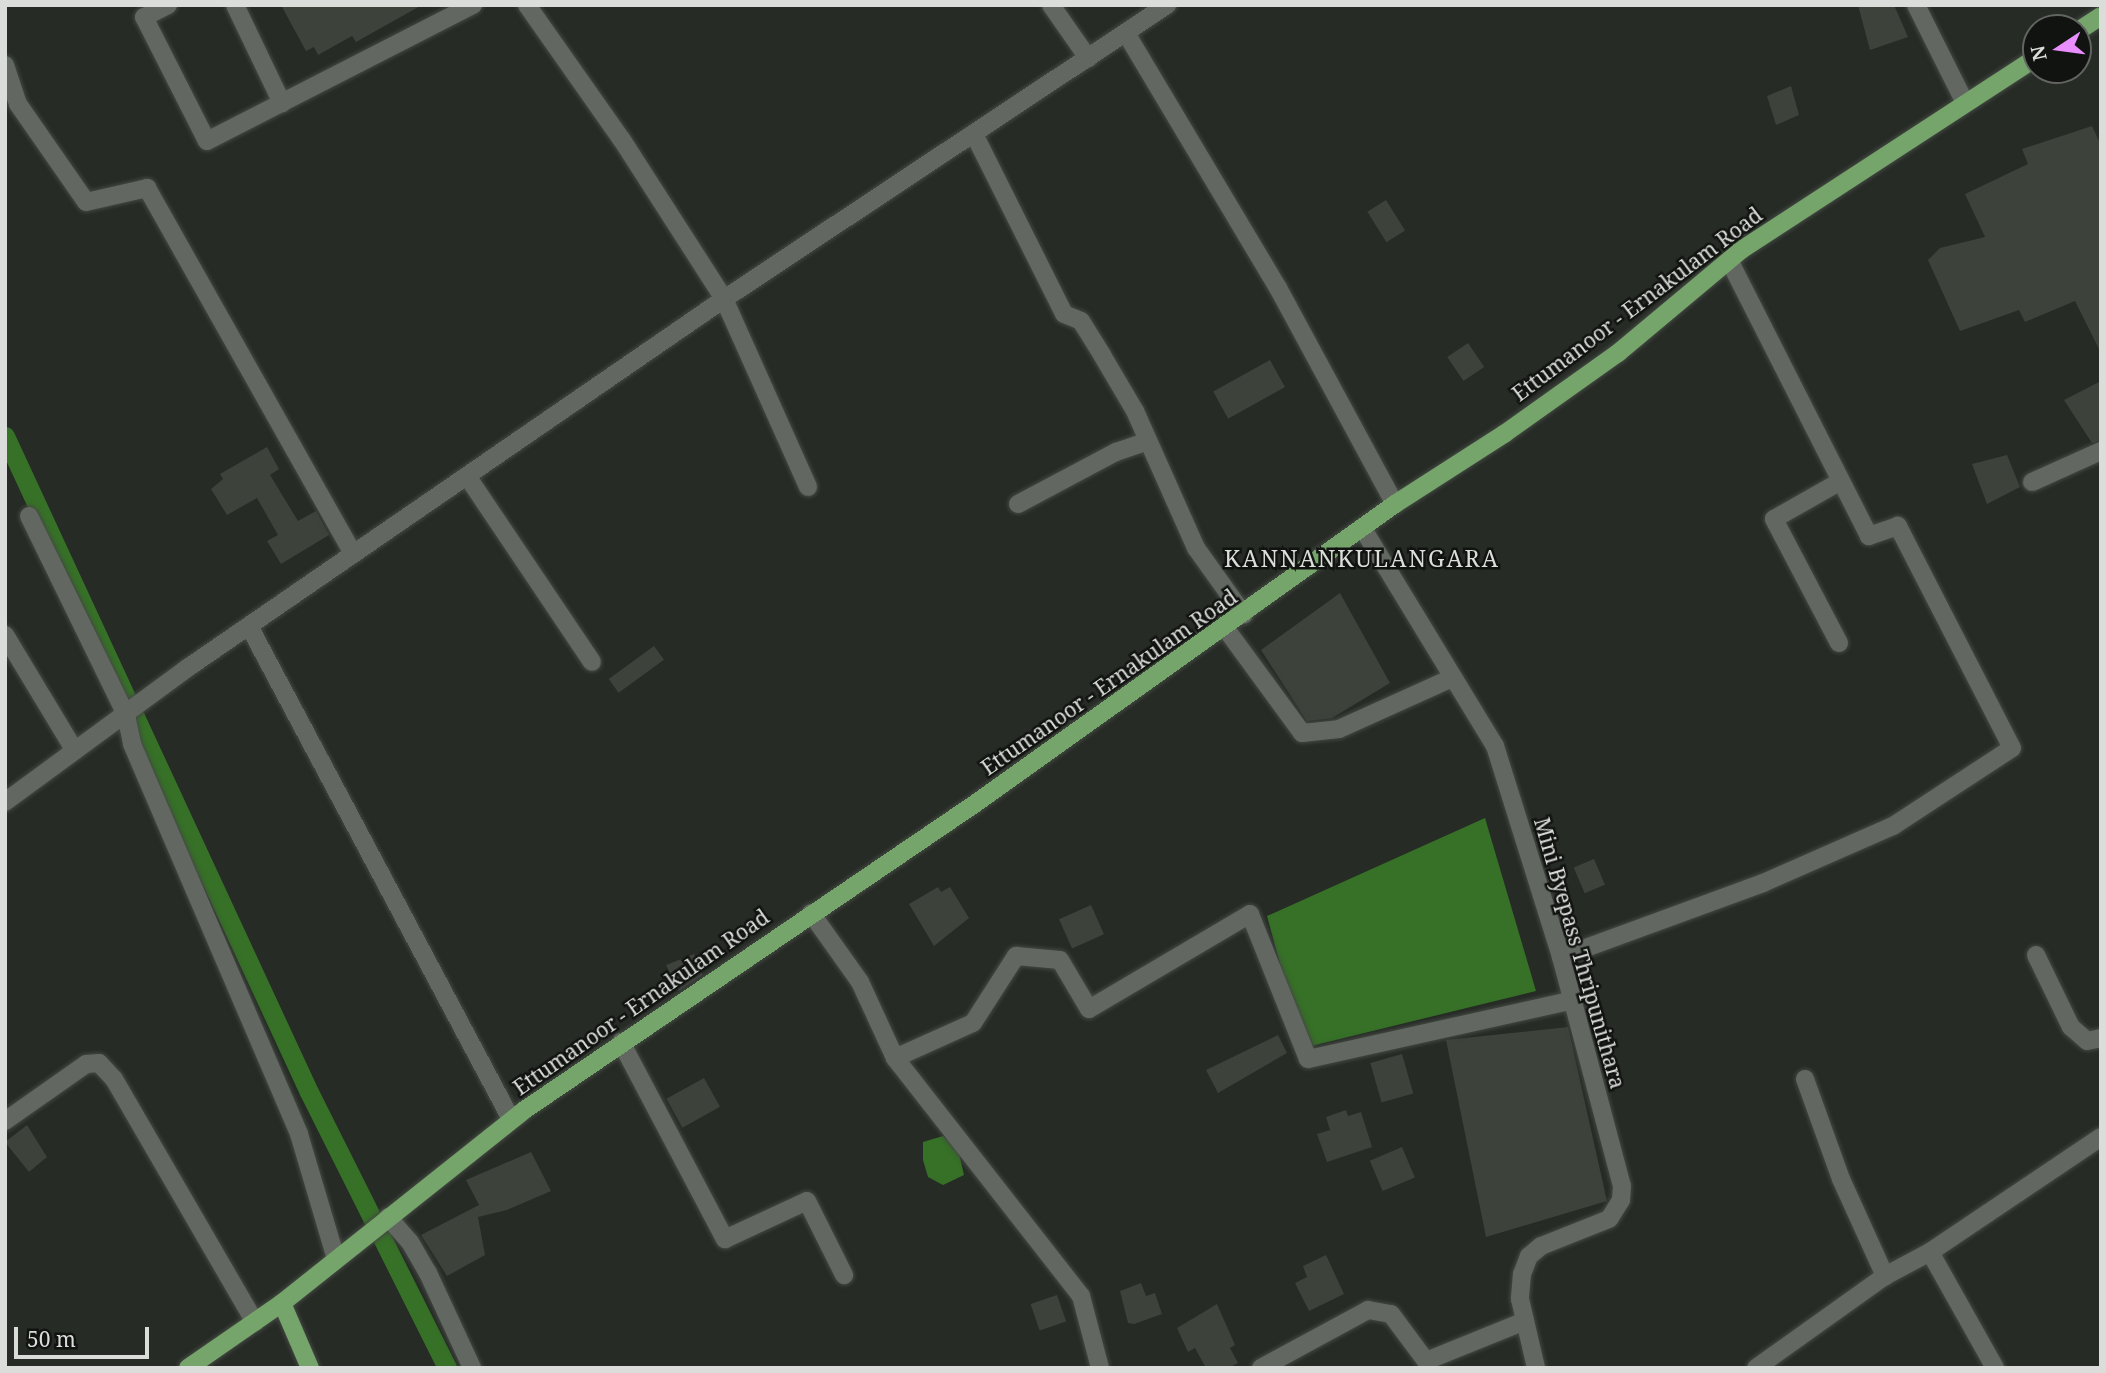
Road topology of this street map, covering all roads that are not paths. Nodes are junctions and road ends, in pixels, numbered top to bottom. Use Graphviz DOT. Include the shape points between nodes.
graph roads {
  1 [pos="168,5"];
  2 [pos="234,5"];
  3 [pos="473,5"];
  4 [pos="527,5"];
  5 [pos="1051,5"];
  6 [pos="1167,5"];
  7 [pos="1916,5"];
  8 [pos="1126,33"];
  9 [pos="1088,58"];
  10 [pos="5,65"];
  11 [pos="2022,67"];
  12 [pos="282,103"];
  13 [pos="1965,103"];
  14 [pos="974,134"];
  15 [pos="1729,260"];
  16 [pos="724,299"];
  17 [pos="1145,442"];
  18 [pos="2101,451"];
  19 [pos="467,476"];
  20 [pos="1841,481"];
  21 [pos="2032,482"];
  22 [pos="808,487"];
  23 [pos="1018,504"];
  24 [pos="1395,504"];
  25 [pos="29,516"];
  26 [pos="1363,529"];
  27 [pos="353,554"];
  28 [pos="1244,615"];
  29 [pos="249,626"];
  30 [pos="1226,629"];
  31 [pos="5,635"];
  32 [pos="1839,643"];
  33 [pos="592,662"];
  34 [pos="1452,678"];
  35 [pos="125,715"];
  36 [pos="75,751"];
  37 [pos="5,802"];
  38 [pos="811,913"];
  39 [pos="2036,955"];
  40 [pos="1561,957"];
  41 [pos="1570,1001"];
  42 [pos="2101,1038"];
  43 [pos="621,1042"];
  44 [pos="895,1058"];
  45 [pos="1805,1079"];
  46 [pos="511,1119"];
  47 [pos="5,1121"];
  48 [pos="2101,1137"];
  49 [pos="388,1217"];
  50 [pos="1930,1252"];
  51 [pos="335,1259"];
  52 [pos="844,1275"];
  53 [pos="1885,1276"];
  54 [pos="282,1303"];
  55 [pos="1525,1321"];
  56 [pos="255,1322"];
  57 [pos="188,1368"];
  58 [pos="310,1368"];
  59 [pos="472,1368"];
  60 [pos="1100,1368"];
  61 [pos="1261,1368"];
  62 [pos="1536,1368"];
  63 [pos="1756,1368"];
  64 [pos="1995,1368"];
  1 -- 12 [label="street" via="144,17 207,141"];
  2 -- 12 [label="street"];
  3 -- 12 [label="street"];
  4 -- 16 [label="street" via="622,140"];
  5 -- 9 [label="street"];
  6 -- 8 [label="street"];
  7 -- 13 [label="street"];
  8 -- 9 [label="street"];
  8 -- 24 [label="street" via="1278,288"];
  9 -- 14 [label="street"];
  10 -- 27 [label="street" via="18,104 86,202 147,188"];
  11 -- 13 [label="main road, Ettumanoor - Ernakulam Road"];
  13 -- 15 [label="main road, Ettumanoor - Ernakulam Road"];
  14 -- 16 [label="street"];
  14 -- 17 [label="street" via="1064,314 1081,321 1135,411"];
  15 -- 20 [label="street"];
  15 -- 24 [label="main road, Ettumanoor - Ernakulam Road" via="1618,352"];
  16 -- 19 [label="street"];
  16 -- 22 [label="street"];
  17 -- 23 [label="street" via="1116,452"];
  17 -- 28 [label="street" via="1196,548"];
  18 -- 21 [label="street"];
  19 -- 27 [label="street"];
  19 -- 33 [label="street"];
  20 -- 32 [label="street" via="1774,519"];
  20 -- 40 [label="street" via="1869,536 1898,526 2012,748 1893,826 1763,883"];
  24 -- 26 [label="main road, Ettumanoor - Ernakulam Road"];
  25 -- 35 [label="street"];
  26 -- 28 [label="main road, Ettumanoor - Ernakulam Road"];
  26 -- 34 [label="street, Mini Byepass Thripunithara"];
  27 -- 29 [label="street"];
  28 -- 30 [label="main road, Ettumanoor - Ernakulam Road"];
  29 -- 35 [label="street"];
  29 -- 46 [label="street"];
  30 -- 34 [label="street" via="1302,733 1339,729"];
  30 -- 38 [label="main road, Ettumanoor - Ernakulam Road"];
  31 -- 36 [label="street"];
  34 -- 40 [label="street, Mini Byepass Thripunithara" via="1495,746"];
  35 -- 36 [label="street"];
  35 -- 51 [label="street" via="132,744 299,1134"];
  36 -- 37 [label="street"];
  38 -- 43 [label="main road, Ettumanoor - Ernakulam Road"];
  38 -- 44 [label="street" via="860,982"];
  39 -- 42 [label="street" via="2071,1027 2087,1041"];
  40 -- 41 [label="street, Mini Byepass Thripunithara"];
  41 -- 44 [label="street" via="1308,1059 1276,969 1250,914 1089,1009 1060,960 1016,956 973,1023"];
  41 -- 55 [label="street, Mini Byepass Thripunithara" via="1622,1186 1621,1200 1609,1219 1541,1246 1529,1256 1521,1286"];
  43 -- 46 [label="main road, Ettumanoor - Ernakulam Road"];
  43 -- 52 [label="street" via="725,1239 807,1200"];
  44 -- 60 [label="street" via="1081,1296"];
  45 -- 53 [label="street" via="1841,1179"];
  46 -- 49 [label="main road, Ettumanoor - Ernakulam Road"];
  47 -- 56 [label="street" via="86,1064 100,1063 114,1079"];
  48 -- 50 [label="street"];
  49 -- 51 [label="main road, Ettumanoor - Ernakulam Road"];
  49 -- 59 [label="street" via="428,1273"];
  50 -- 53 [label="street"];
  50 -- 64 [label="street"];
  51 -- 54 [label="main road, Ettumanoor - Ernakulam Road"];
  53 -- 63 [label="street"];
  54 -- 56 [label="main road, Ettumanoor - Ernakulam Road"];
  54 -- 58 [label="main road"];
  55 -- 61 [label="street" via="1426,1361 1391,1314 1368,1310"];
  55 -- 62 [label="street, Mini Byepass Thripunithara"];
  56 -- 57 [label="main road, Ettumanoor - Ernakulam Road"];
}
